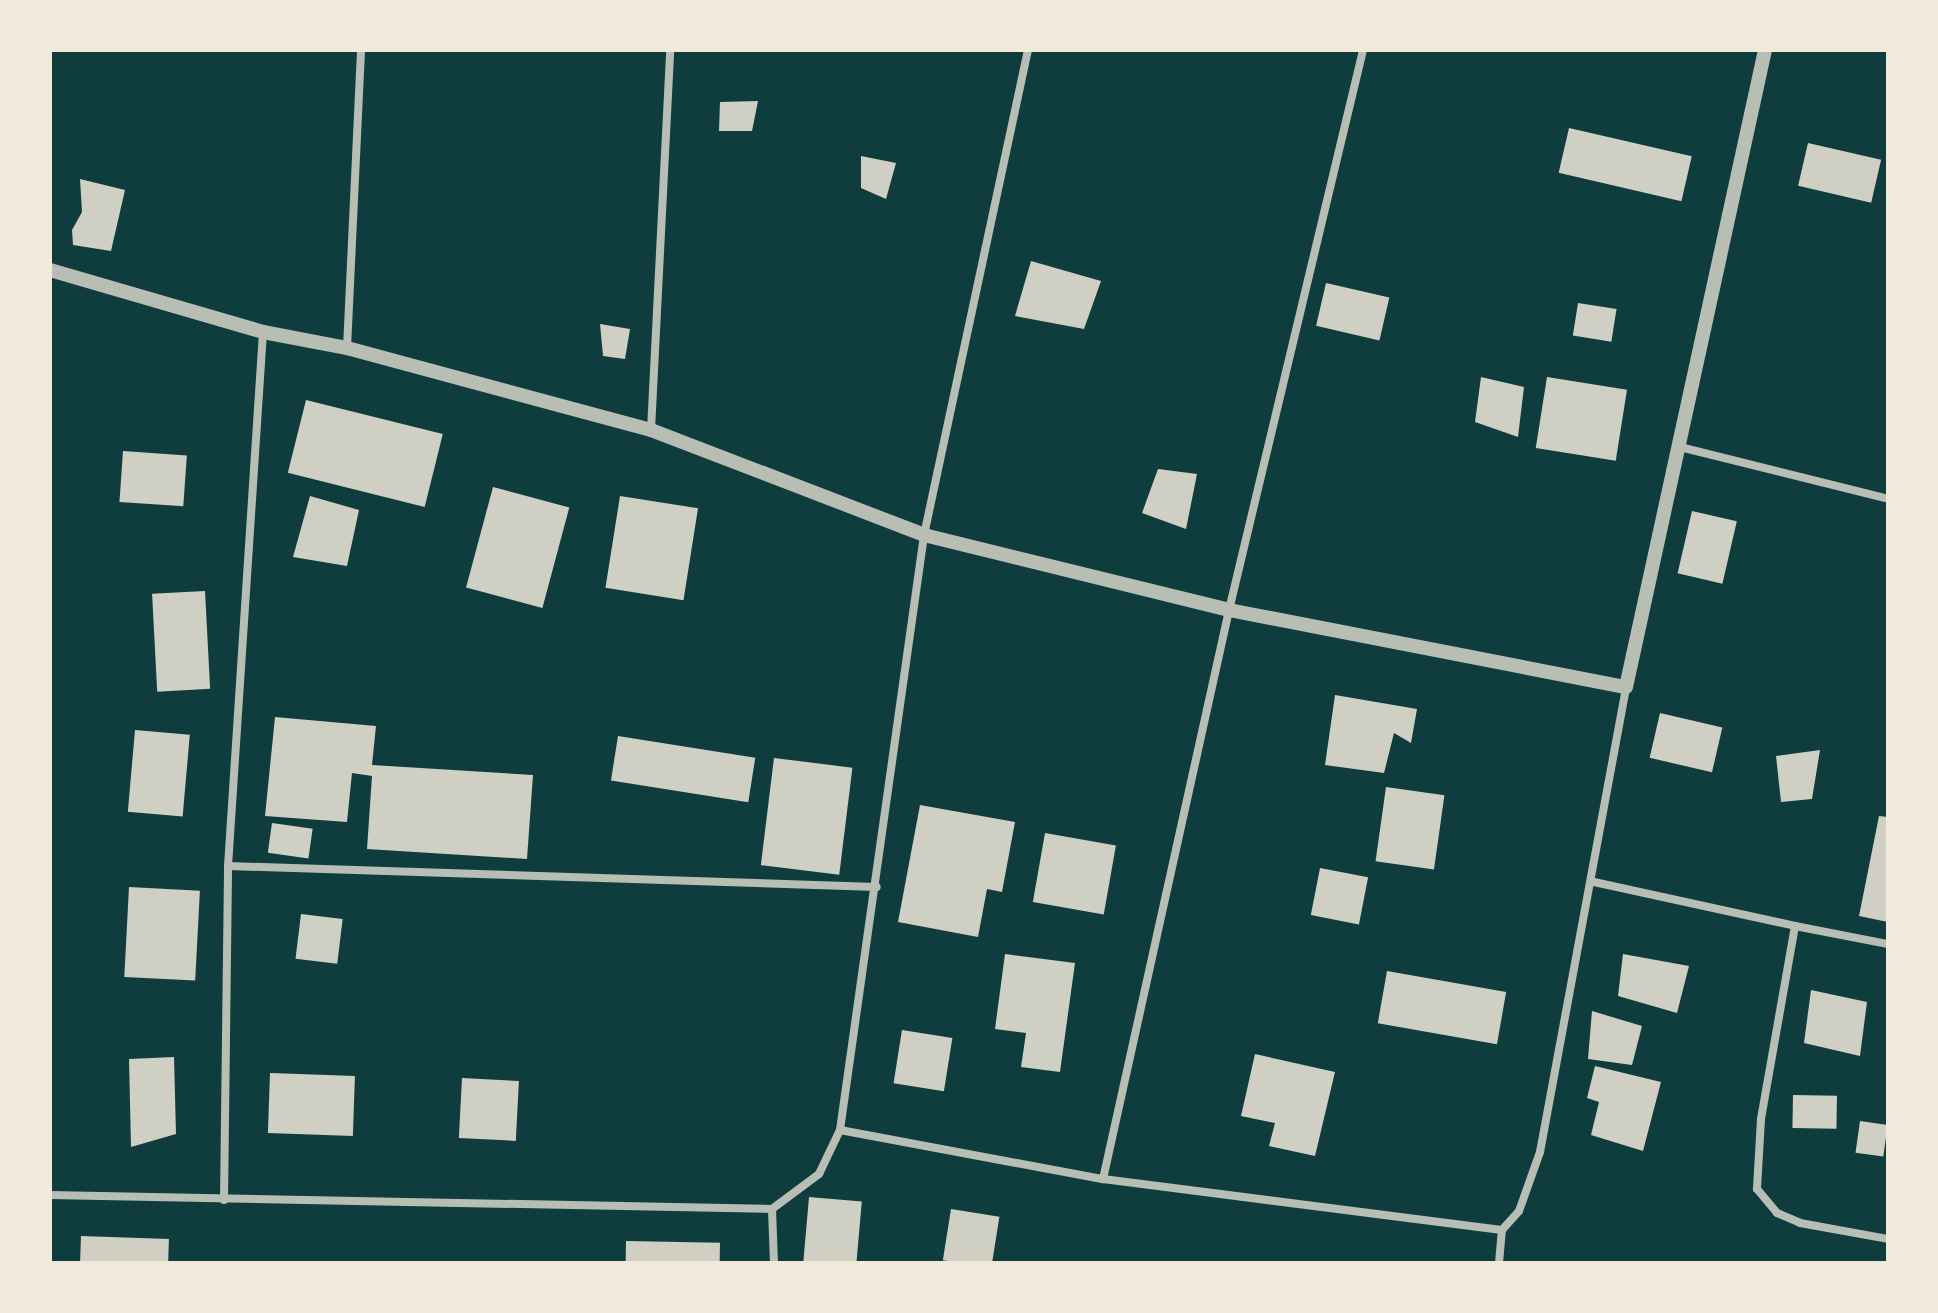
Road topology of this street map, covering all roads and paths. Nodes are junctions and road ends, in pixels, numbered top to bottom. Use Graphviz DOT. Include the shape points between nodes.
graph roads {
  1 [pos="361,50"];
  2 [pos="670,50"];
  3 [pos="1028,50"];
  4 [pos="1363,50"];
  5 [pos="1765,50"];
  6 [pos="50,270"];
  7 [pos="263,332"];
  8 [pos="347,348"];
  9 [pos="651,430"];
  10 [pos="1676,446"];
  11 [pos="1888,499"];
  12 [pos="924,535"];
  13 [pos="1229,610"];
  14 [pos="1626,687"];
  15 [pos="228,866"];
  16 [pos="1594,882"];
  17 [pos="877,887"];
  18 [pos="1795,926"];
  19 [pos="1888,944"];
  20 [pos="840,1130"];
  21 [pos="1103,1179"];
  22 [pos="50,1195"];
  23 [pos="224,1200"];
  24 [pos="772,1209"];
  25 [pos="1502,1230"];
  26 [pos="1888,1239"];
  27 [pos="774,1263"];
  28 [pos="1499,1263"];
  1 -- 8 [label="street"];
  2 -- 9 [label="street"];
  3 -- 12 [label="street"];
  4 -- 13 [label="street"];
  5 -- 10 [label="street"];
  6 -- 7 [label="street"];
  7 -- 8 [label="street"];
  7 -- 15 [label="street"];
  8 -- 9 [label="street"];
  9 -- 12 [label="street"];
  10 -- 11 [label="street"];
  10 -- 14 [label="street"];
  12 -- 13 [label="street"];
  12 -- 17 [label="street"];
  13 -- 14 [label="street"];
  13 -- 21 [label="street"];
  14 -- 16 [label="street"];
  15 -- 17 [label="street"];
  15 -- 23 [label="street"];
  16 -- 18 [label="street"];
  16 -- 25 [label="street" via="1538,1163 1519,1211"];
  17 -- 20 [label="street"];
  18 -- 19 [label="street"];
  18 -- 26 [label="street" via="1761,1119 1757,1189 1770,1207 1800,1223"];
  20 -- 21 [label="street"];
  20 -- 24 [label="street" via="819,1174"];
  21 -- 25 [label="street"];
  22 -- 23 [label="street"];
  23 -- 24 [label="street"];
  24 -- 27 [label="street"];
  25 -- 28 [label="street"];
}
